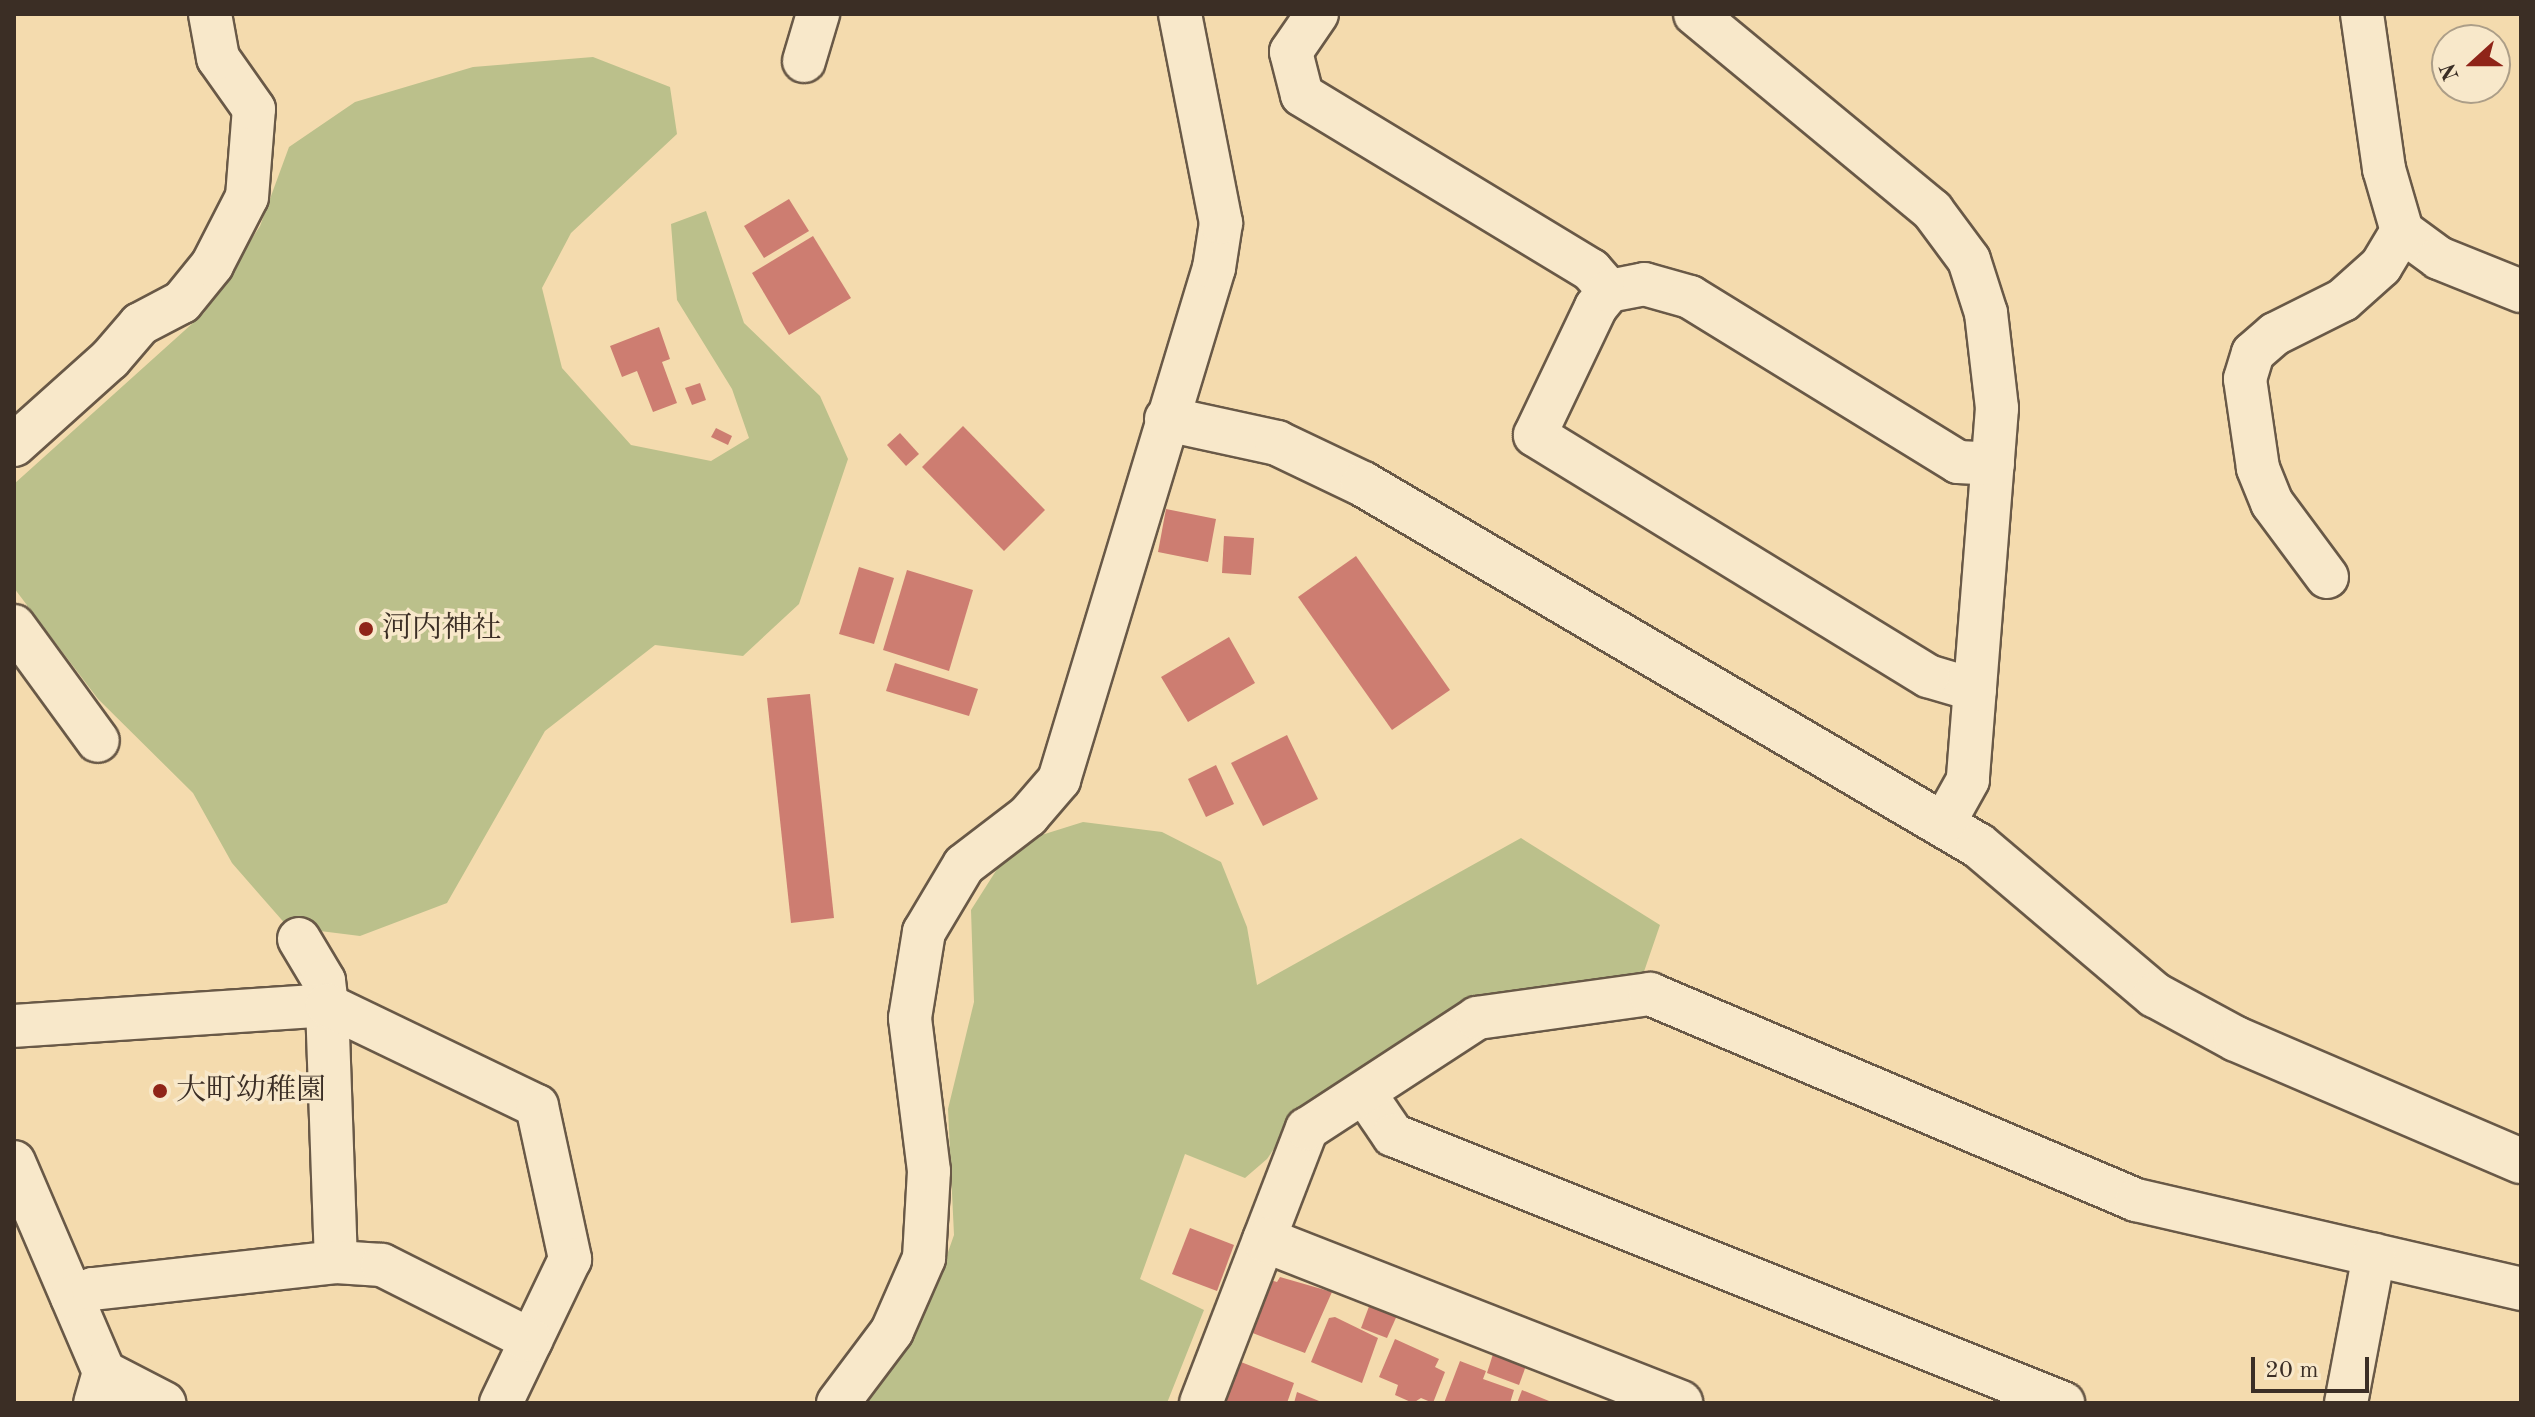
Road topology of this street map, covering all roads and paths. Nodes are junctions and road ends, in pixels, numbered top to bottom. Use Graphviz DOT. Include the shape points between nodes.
graph roads {
  1 [pos="210,14"];
  2 [pos="818,14"];
  3 [pos="1180,14"];
  4 [pos="1317,14"];
  5 [pos="1695,14"];
  6 [pos="2362,14"];
  7 [pos="804,61"];
  8 [pos="2402,231"];
  9 [pos="1609,291"];
  10 [pos="2521,291"];
  11 [pos="1167,419"];
  12 [pos="14,445"];
  13 [pos="1993,464"];
  14 [pos="2327,577"];
  15 [pos="14,626"];
  16 [pos="1975,690"];
  17 [pos="98,741"];
  18 [pos="1943,825"];
  19 [pos="299,939"];
  20 [pos="327,1005"];
  21 [pos="14,1026"];
  22 [pos="1365,1094"];
  23 [pos="2521,1161"];
  24 [pos="14,1162"];
  25 [pos="1265,1240"];
  26 [pos="2374,1255"];
  27 [pos="336,1262"];
  28 [pos="2521,1289"];
  29 [pos="72,1297"];
  30 [pos="531,1340"];
  31 [pos="100,1387"];
  32 [pos="164,1403"];
  33 [pos="501,1403"];
  34 [pos="838,1403"];
  35 [pos="1201,1403"];
  36 [pos="1680,1403"];
  37 [pos="2063,1403"];
  38 [pos="2346,1403"];
  1 -- 12 [label="street" via="218,58 254,109 247,197 212,265 182,302 140,324"];
  2 -- 7 [label="street"];
  3 -- 11 [label="street" via="1221,223 1214,268"];
  4 -- 9 [label="street" via="1291,52 1302,95 1591,270"];
  5 -- 13 [label="street" via="1932,210 1969,260 1986,313 1997,408"];
  6 -- 8 [label="street" via="2384,169"];
  8 -- 10 [label="street" via="2439,258"];
  8 -- 14 [label="street" via="2381,266 2343,300 2275,334 2253,353 2245,379 2258,468 2272,503"];
  9 -- 13 [label="street" via="1644,284 1690,297 1958,462"];
  9 -- 16 [label="street" via="1596,307 1535,435 1928,676"];
  11 -- 18 [label="street" via="1277,443 1363,484"];
  11 -- 34 [label="street" via="1059,780 1028,816 964,865 924,932 910,1018 929,1171 924,1258 892,1331"];
  13 -- 16 [label="street"];
  15 -- 17 [label="street"];
  16 -- 18 [label="street" via="1968,780"];
  18 -- 23 [label="street" via="1979,846 2155,995 2236,1039"];
  19 -- 20 [label="street" via="324,981"];
  20 -- 21 [label="street"];
  20 -- 27 [label="street"];
  20 -- 30 [label="street" via="537,1106 570,1259"];
  22 -- 25 [label="street" via="1307,1129"];
  22 -- 26 [label="street" via="1477,1018 1650,994 2136,1200"];
  22 -- 37 [label="street" via="1393,1135"];
  24 -- 29 [label="street"];
  25 -- 35 [label="street"];
  25 -- 36 [label="street"];
  26 -- 28 [label="street"];
  26 -- 38 [label="street"];
  27 -- 29 [label="street" via="93,1289"];
  27 -- 30 [label="street" via="382,1265"];
  29 -- 31 [label="street"];
  30 -- 33 [label="street"];
  31 -- 32 [label="street"];
}
